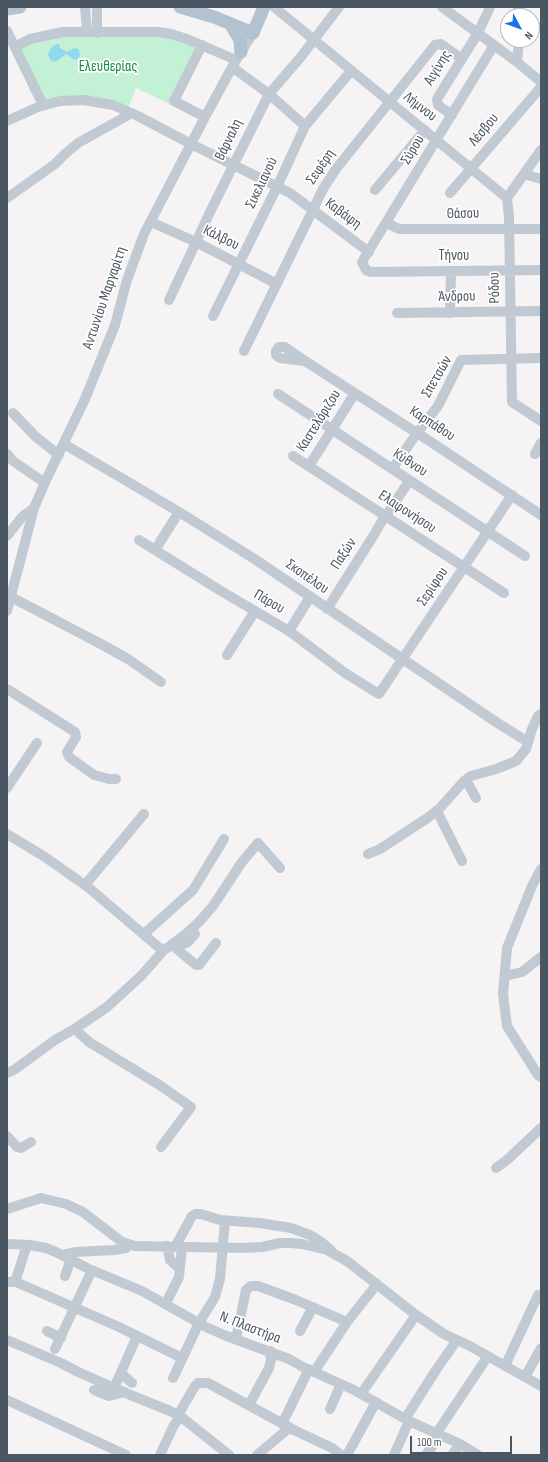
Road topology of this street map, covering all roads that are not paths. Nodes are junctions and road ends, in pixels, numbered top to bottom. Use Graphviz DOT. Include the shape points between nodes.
graph roads {
  1 [pos="20,7"];
  2 [pos="85,7"];
  3 [pos="97,7"];
  4 [pos="180,7"];
  5 [pos="264,7"];
  6 [pos="274,7"];
  7 [pos="442,7"];
  8 [pos="490,7"];
  9 [pos="7,9"];
  10 [pos="334,9"];
  11 [pos="212,12"];
  12 [pos="231,25"];
  13 [pos="7,31"];
  14 [pos="86,32"];
  15 [pos="97,33"];
  16 [pos="253,33"];
  17 [pos="478,33"];
  18 [pos="313,40"];
  19 [pos="202,45"];
  20 [pos="494,45"];
  21 [pos="15,47"];
  22 [pos="518,48"];
  23 [pos="462,59"];
  24 [pos="236,60"];
  25 [pos="517,62"];
  26 [pos="351,71"];
  27 [pos="541,82"];
  28 [pos="541,87"];
  29 [pos="269,94"];
  30 [pos="390,102"];
  31 [pos="43,105"];
  32 [pos="132,113"];
  33 [pos="452,115"];
  34 [pos="205,117"];
  35 [pos="7,121"];
  36 [pos="305,126"];
  37 [pos="425,130"];
  38 [pos="437,139"];
  39 [pos="191,144"];
  40 [pos="541,150"];
  41 [pos="234,165"];
  42 [pos="471,168"];
  43 [pos="524,174"];
  44 [pos="541,180"];
  45 [pos="277,187"];
  46 [pos="375,190"];
  47 [pos="450,193"];
  48 [pos="7,198"];
  49 [pos="507,198"];
  50 [pos="313,210"];
  51 [pos="150,222"];
  52 [pos="387,223"];
  53 [pos="509,228"];
  54 [pos="541,229"];
  55 [pos="196,242"];
  56 [pos="369,252"];
  57 [pos="239,264"];
  58 [pos="366,270"];
  59 [pos="541,270"];
  60 [pos="451,271"];
  61 [pos="510,271"];
  62 [pos="276,284"];
  63 [pos="169,300"];
  64 [pos="541,311"];
  65 [pos="510,312"];
  66 [pos="450,313"];
  67 [pos="397,314"];
  68 [pos="213,316"];
  69 [pos="244,351"];
  70 [pos="511,358"];
  71 [pos="541,358"];
  72 [pos="305,360"];
  73 [pos="355,393"];
  74 [pos="278,394"];
  75 [pos="12,413"];
  76 [pos="541,420"];
  77 [pos="332,430"];
  78 [pos="417,433"];
  79 [pos="541,443"];
  80 [pos="64,444"];
  81 [pos="7,454"];
  82 [pos="535,454"];
  83 [pos="58,456"];
  84 [pos="293,456"];
  85 [pos="308,466"];
  86 [pos="392,469"];
  87 [pos="409,480"];
  88 [pos="45,483"];
  89 [pos="512,495"];
  90 [pos="34,508"];
  91 [pos="179,512"];
  92 [pos="541,514"];
  93 [pos="386,516"];
  94 [pos="9,529"];
  95 [pos="488,532"];
  96 [pos="139,540"];
  97 [pos="155,550"];
  98 [pos="525,556"];
  99 [pos="464,567"];
  100 [pos="504,593"];
  101 [pos="11,597"];
  102 [pos="310,597"];
  103 [pos="327,608"];
  104 [pos="7,611"];
  105 [pos="255,611"];
  106 [pos="289,631"];
  107 [pos="227,655"];
  108 [pos="403,660"];
  109 [pos="161,682"];
  110 [pos="7,689"];
  111 [pos="380,694"];
  112 [pos="541,714"];
  113 [pos="38,742"];
  114 [pos="528,742"];
  115 [pos="116,779"];
  116 [pos="466,780"];
  117 [pos="7,788"];
  118 [pos="476,798"];
  119 [pos="437,811"];
  120 [pos="144,814"];
  121 [pos="7,834"];
  122 [pos="224,838"];
  123 [pos="368,854"];
  124 [pos="462,861"];
  125 [pos="280,868"];
  126 [pos="541,869"];
  127 [pos="85,885"];
  128 [pos="144,934"];
  129 [pos="195,934"];
  130 [pos="216,943"];
  131 [pos="174,946"];
  132 [pos="163,951"];
  133 [pos="541,957"];
  134 [pos="505,976"];
  135 [pos="76,1028"];
  136 [pos="7,1073"];
  137 [pos="541,1077"];
  138 [pos="541,1128"];
  139 [pos="7,1136"];
  140 [pos="31,1142"];
  141 [pos="161,1147"];
  142 [pos="496,1168"];
  143 [pos="7,1209"];
  144 [pos="225,1221"];
  145 [pos="7,1244"];
  146 [pos="26,1245"];
  147 [pos="129,1245"];
  148 [pos="175,1247"];
  149 [pos="223,1249"];
  150 [pos="334,1254"];
  151 [pos="66,1257"];
  152 [pos="180,1269"];
  153 [pos="92,1270"];
  154 [pos="65,1276"];
  155 [pos="11,1282"];
  156 [pos="377,1284"];
  157 [pos="538,1295"];
  158 [pos="166,1303"];
  159 [pos="313,1307"];
  160 [pos="75,1309"];
  161 [pos="416,1315"];
  162 [pos="347,1322"];
  163 [pos="199,1323"];
  164 [pos="48,1329"];
  165 [pos="300,1331"];
  166 [pos="62,1335"];
  167 [pos="137,1336"];
  168 [pos="236,1339"];
  169 [pos="7,1340"];
  170 [pos="457,1340"];
  171 [pos="541,1348"];
  172 [pos="55,1349"];
  173 [pos="270,1351"];
  174 [pos="488,1356"];
  175 [pos="182,1358"];
  176 [pos="505,1366"];
  177 [pos="312,1370"];
  178 [pos="121,1373"];
  179 [pos="525,1377"];
  180 [pos="173,1378"];
  181 [pos="132,1383"];
  182 [pos="341,1384"];
  183 [pos="541,1386"];
  184 [pos="94,1390"];
  185 [pos="361,1394"];
  186 [pos="111,1395"];
  187 [pos="7,1400"];
  188 [pos="376,1402"];
  189 [pos="249,1405"];
  190 [pos="330,1409"];
  191 [pos="179,1415"];
  192 [pos="407,1420"];
  193 [pos="286,1426"];
  194 [pos="438,1435"];
  195 [pos="460,1444"];
  196 [pos="397,1453"];
  197 [pos="126,1455"];
  198 [pos="160,1455"];
  199 [pos="229,1455"];
  200 [pos="257,1455"];
  201 [pos="341,1455"];
  202 [pos="347,1455"];
  203 [pos="426,1455"];
  204 [pos="452,1455"];
  205 [pos="478,1455"];
  1 -- 9 [label="main road"];
  2 -- 14 [label="street"];
  3 -- 15 [label="street"];
  4 -- 11 [label="main road"];
  5 -- 16 [label="main road, Αντωνίου Μαργαρίτη"];
  6 -- 18 [label="street, Λήμνου"];
  7 -- 17 [label="street"];
  8 -- 17 [label="street, Αιγίνης"];
  10 -- 18 [label="street, Βάρναλη"];
  11 -- 12 [label="main road"];
  12 -- 16 [label="main road"];
  12 -- 24 [label="main road" via="240,40"];
  13 -- 21 [label="street"];
  14 -- 15 [label="street"];
  14 -- 21 [label="street" via="47,35"];
  15 -- 19 [label="street" via="160,32"];
  16 -- 24 [label="street, Αντωνίου Μαργαρίτη"];
  17 -- 20 [label="street"];
  17 -- 23 [label="street, Αιγίνης"];
  18 -- 26 [label="street, Λήμνου"];
  18 -- 29 [label="street, Βάρναλη"];
  19 -- 24 [label="street"];
  19 -- 34 [label="street" via="174,101"];
  20 -- 25 [label="street"];
  20 -- 33 [label="street, Σύρου"];
  21 -- 31 [label="street"];
  22 -- 25 [label="street"];
  23 -- 30 [label="street, Σεφέρη" via="442,45 435,45"];
  23 -- 33 [label="street, Αιγίνης" via="437,100 438,105"];
  24 -- 29 [label="street"];
  24 -- 34 [label="street, Αντωνίου Μαργαρίτη"];
  25 -- 27 [label="street"];
  26 -- 30 [label="street, Λήμνου"];
  26 -- 36 [label="street, Σικελιανού"];
  28 -- 42 [label="street, Λέσβου"];
  29 -- 36 [label="street"];
  29 -- 41 [label="street, Βάρναλη"];
  30 -- 37 [label="street, Λήμνου"];
  30 -- 50 [label="street, Σεφέρη" via="336,169 324,186"];
  31 -- 32 [label="street, Καβάφη" via="66,100 84,100 105,103"];
  31 -- 35 [label="street, Καβάφη"];
  32 -- 39 [label="street, Καβάφη"];
  32 -- 48 [label="street" via="78,142 55,164"];
  33 -- 38 [label="street, Σύρου"];
  34 -- 39 [label="street, Αντωνίου Μαργαρίτη"];
  36 -- 45 [label="street, Σικελιανού"];
  37 -- 38 [label="street, Λήμνου"];
  37 -- 46 [label="street"];
  38 -- 42 [label="street, Λήμνου"];
  38 -- 52 [label="street, Σύρου"];
  39 -- 41 [label="street, Καβάφη"];
  39 -- 51 [label="street, Αντωνίου Μαργαρίτη"];
  40 -- 43 [label="street"];
  41 -- 45 [label="street, Καβάφη"];
  41 -- 55 [label="street, Βάρναλη"];
  42 -- 47 [label="street, Λέσβου"];
  42 -- 49 [label="street, Λήμνου"];
  43 -- 44 [label="street"];
  43 -- 49 [label="street"];
  45 -- 50 [label="street, Καβάφη"];
  45 -- 57 [label="street, Σικελιανού"];
  49 -- 53 [label="street, Ρόδου"];
  50 -- 56 [label="street, Καβάφη"];
  50 -- 62 [label="street, Σεφέρη"];
  51 -- 55 [label="street, Κάλβου"];
  51 -- 80 [label="street, Αντωνίου Μαργαρίτη" via="136,254 115,325"];
  52 -- 53 [label="street, Θάσου" via="399,230"];
  52 -- 56 [label="street, Σύρου"];
  53 -- 54 [label="street, Θάσου"];
  53 -- 61 [label="street, Ρόδου"];
  55 -- 57 [label="street, Κάλβου"];
  55 -- 63 [label="street, Βάρναλη"];
  56 -- 58 [label="street, Σύρου" via="362,262"];
  57 -- 62 [label="street, Κάλβου"];
  57 -- 68 [label="street, Σικελιανού"];
  58 -- 60 [label="street, Τήνου"];
  59 -- 61 [label="street, Τήνου"];
  60 -- 61 [label="street, Τήνου"];
  60 -- 66 [label="street"];
  61 -- 65 [label="street, Ρόδου"];
  62 -- 69 [label="street, Σεφέρη"];
  64 -- 65 [label="street, Άνδρου"];
  65 -- 66 [label="street, Άνδρου"];
  65 -- 70 [label="street, Ρόδου"];
  66 -- 67 [label="street, Άνδρου"];
  70 -- 71 [label="street, Σπετσών"];
  70 -- 76 [label="street, Ρόδου" via="512,402"];
  70 -- 78 [label="street, Σπετσών" via="461,360 438,406"];
  72 -- 73 [label="street, Καρπάθου"];
  73 -- 77 [label="street, Καστελόριζου"];
  73 -- 78 [label="street, Καρπάθου"];
  74 -- 77 [label="street, Κύθνου"];
  75 -- 83 [label="street"];
  77 -- 85 [label="street, Καστελόριζου"];
  77 -- 86 [label="street, Κύθνου"];
  78 -- 86 [label="street"];
  78 -- 89 [label="street, Καρπάθου"];
  79 -- 82 [label="street"];
  80 -- 83 [label="street, Αντωνίου Μαργαρίτη"];
  80 -- 91 [label="street, Σκοπέλου"];
  81 -- 88 [label="street"];
  83 -- 88 [label="street, Αντωνίου Μαργαρίτη"];
  84 -- 85 [label="street, Ελαφονήσου"];
  85 -- 93 [label="street, Ελαφονήσου"];
  86 -- 87 [label="street, Κύθνου"];
  87 -- 93 [label="street, Παξών"];
  87 -- 95 [label="street, Κύθνου"];
  88 -- 90 [label="street, Αντωνίου Μαργαρίτη"];
  89 -- 92 [label="street, Καρπάθου"];
  89 -- 95 [label="street, Σερίφου"];
  90 -- 94 [label="street"];
  90 -- 101 [label="street, Αντωνίου Μαργαρίτη"];
  91 -- 97 [label="street"];
  91 -- 102 [label="street, Σκοπέλου"];
  93 -- 99 [label="street, Ελαφονήσου"];
  93 -- 103 [label="street, Παξών"];
  95 -- 98 [label="street, Κύθνου"];
  95 -- 99 [label="street, Σερίφου"];
  96 -- 97 [label="street, Πάρου"];
  97 -- 105 [label="street, Πάρου"];
  99 -- 100 [label="street, Ελαφονήσου"];
  99 -- 108 [label="street, Σερίφου"];
  101 -- 104 [label="street, Αντωνίου Μαργαρίτη"];
  101 -- 109 [label="street" via="128,659"];
  102 -- 103 [label="street, Σκοπέλου"];
  102 -- 106 [label="street"];
  103 -- 108 [label="street, Σκοπέλου"];
  105 -- 106 [label="street, Πάρου"];
  105 -- 107 [label="street"];
  106 -- 111 [label="street, Πάρου" via="345,673"];
  108 -- 111 [label="street, Σερίφου"];
  108 -- 114 [label="street, Σκοπέλου"];
  110 -- 115 [label="street" via="75,732 76,737 67,752 69,757 94,776"];
  112 -- 114 [label="street"];
  113 -- 117 [label="street"];
  114 -- 116 [label="street" via="516,761 478,773"];
  116 -- 118 [label="street"];
  116 -- 119 [label="street"];
  119 -- 123 [label="street"];
  119 -- 124 [label="street"];
  120 -- 127 [label="street"];
  121 -- 127 [label="street"];
  122 -- 128 [label="street" via="193,890"];
  125 -- 131 [label="street" via="258,843 213,906"];
  126 -- 134 [label="street" via="507,948"];
  127 -- 128 [label="street"];
  128 -- 132 [label="street"];
  129 -- 131 [label="street" via="188,942"];
  130 -- 131 [label="street" via="196,965"];
  131 -- 132 [label="street"];
  132 -- 135 [label="street" via="141,976 107,1007"];
  133 -- 134 [label="street" via="522,972"];
  134 -- 137 [label="street" via="503,994 507,1026"];
  135 -- 136 [label="street"];
  135 -- 141 [label="street" via="89,1042 191,1107"];
  138 -- 142 [label="street"];
  139 -- 140 [label="street" via="17,1148"];
  143 -- 147 [label="street" via="41,1198 66,1204 82,1212"];
  144 -- 148 [label="street" via="201,1214 192,1216"];
  144 -- 149 [label="street"];
  144 -- 150 [label="street" via="291,1228 315,1238"];
  145 -- 146 [label="street, Ν. Πλαστήρα"];
  146 -- 151 [label="street, Ν. Πλαστήρα" via="46,1248"];
  146 -- 155 [label="street"];
  147 -- 148 [label="street"];
  147 -- 151 [label="street" via="114,1250 76,1252"];
  148 -- 149 [label="street"];
  148 -- 152 [label="street"];
  148 -- 152 [label="street" via="170,1260"];
  149 -- 150 [label="street" via="290,1243"];
  149 -- 163 [label="street" via="216,1294"];
  150 -- 156 [label="street"];
  151 -- 153 [label="street, Ν. Πλαστήρα"];
  151 -- 154 [label="street"];
  152 -- 158 [label="street"];
  153 -- 158 [label="street, Ν. Πλαστήρα"];
  153 -- 160 [label="street"];
  155 -- 160 [label="street"];
  156 -- 161 [label="street"];
  156 -- 162 [label="street"];
  157 -- 176 [label="street"];
  158 -- 163 [label="street, Ν. Πλαστήρα"];
  159 -- 162 [label="street"];
  159 -- 165 [label="street"];
  159 -- 168 [label="street" via="258,1286 249,1286"];
  160 -- 166 [label="street"];
  160 -- 167 [label="street"];
  161 -- 170 [label="street"];
  161 -- 185 [label="street"];
  162 -- 177 [label="street"];
  163 -- 168 [label="street, Ν. Πλαστήρα"];
  163 -- 175 [label="street"];
  164 -- 166 [label="street"];
  166 -- 172 [label="street"];
  167 -- 175 [label="street"];
  167 -- 178 [label="street"];
  168 -- 173 [label="street, Ν. Πλαστήρα"];
  169 -- 186 [label="street" via="61,1363"];
  170 -- 174 [label="street"];
  170 -- 192 [label="street"];
  171 -- 179 [label="street"];
  173 -- 177 [label="street, Ν. Πλαστήρα"];
  173 -- 189 [label="street" via="269,1368"];
  174 -- 176 [label="street"];
  174 -- 194 [label="street"];
  175 -- 180 [label="street"];
  176 -- 179 [label="street"];
  177 -- 182 [label="street, Ν. Πλαστήρα"];
  177 -- 193 [label="street"];
  178 -- 181 [label="street"];
  178 -- 186 [label="street"];
  179 -- 183 [label="street"];
  182 -- 185 [label="street, Ν. Πλαστήρα"];
  182 -- 190 [label="street"];
  184 -- 186 [label="street" via="105,1396"];
  185 -- 188 [label="street, Ν. Πλαστήρα"];
  186 -- 191 [label="street" via="125,1392"];
  187 -- 197 [label="street"];
  188 -- 192 [label="street, Ν. Πλαστήρα"];
  188 -- 202 [label="street"];
  189 -- 191 [label="street" via="208,1383 198,1383 187,1397"];
  189 -- 193 [label="street"];
  191 -- 198 [label="street"];
  191 -- 199 [label="street"];
  192 -- 194 [label="street, Ν. Πλαστήρα"];
  192 -- 196 [label="street"];
  193 -- 200 [label="street"];
  193 -- 201 [label="street"];
  194 -- 195 [label="street, Ν. Πλαστήρα"];
  194 -- 203 [label="street"];
  195 -- 204 [label="street"];
  195 -- 205 [label="street, Ν. Πλαστήρα"];
}
